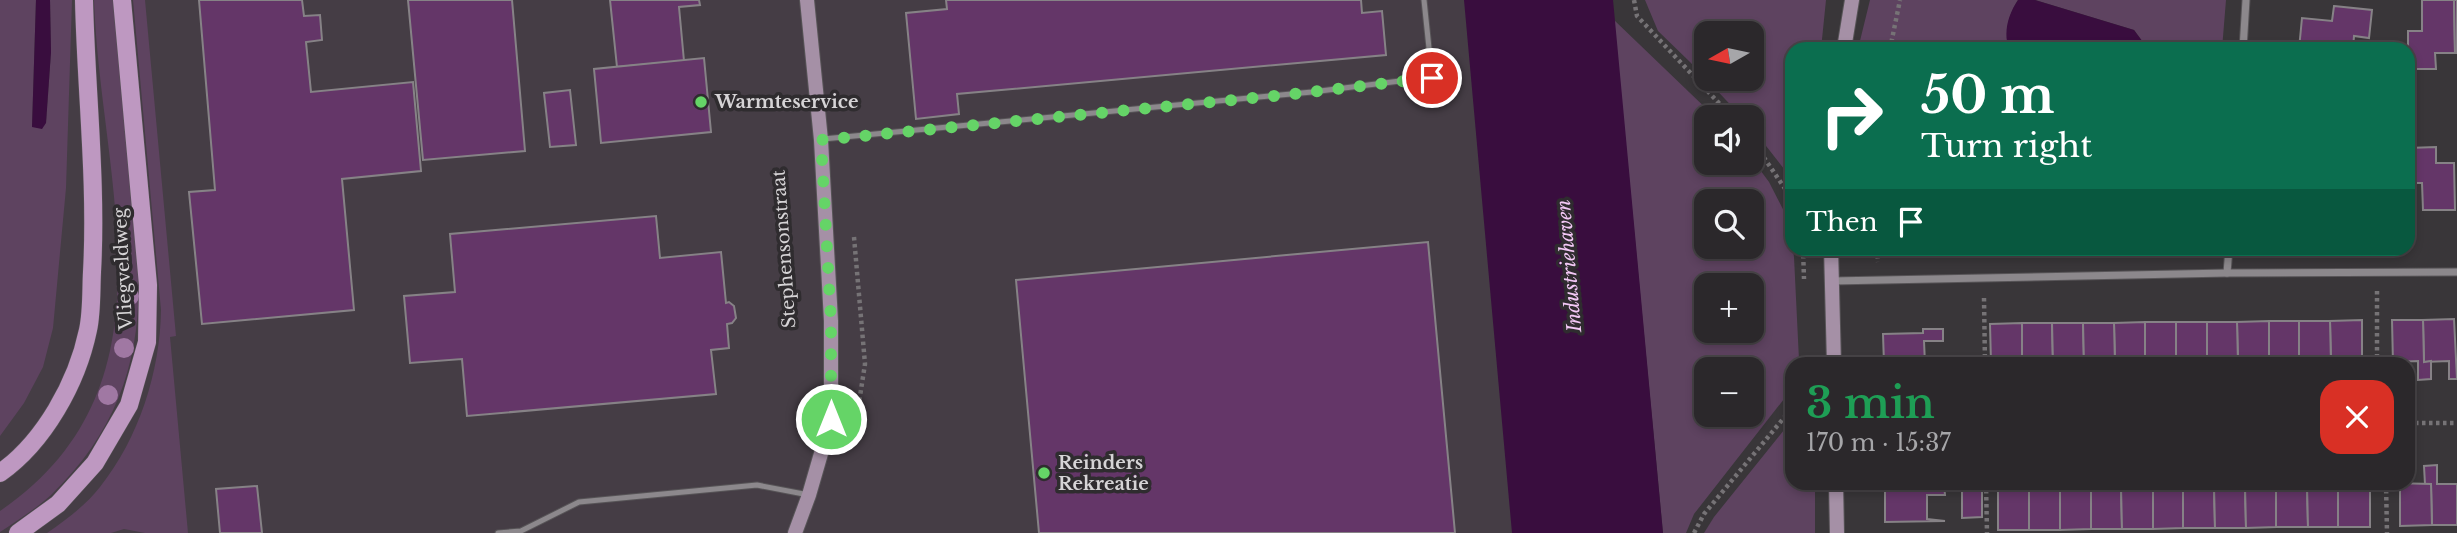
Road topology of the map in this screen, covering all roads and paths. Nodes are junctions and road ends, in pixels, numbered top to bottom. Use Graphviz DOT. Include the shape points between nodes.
graph roads {
  1 [pos="84,0"];
  2 [pos="122,0"];
  3 [pos="807,0"];
  4 [pos="1424,0"];
  5 [pos="1634,0"];
  6 [pos="1852,0"];
  7 [pos="1900,0"];
  8 [pos="2246,0"];
  9 [pos="1845,42"];
  10 [pos="1891,42"];
  11 [pos="2243,42"];
  12 [pos="1721,105"];
  13 [pos="821,140"];
  14 [pos="1764,158"];
  15 [pos="1785,189"];
  16 [pos="1831,256"];
  17 [pos="2228,256"];
  18 [pos="2376,272"];
  19 [pos="2457,272"];
  20 [pos="2227,273"];
  21 [pos="1984,278"];
  22 [pos="1832,281"];
  23 [pos="1834,357"];
  24 [pos="1985,357"];
  25 [pos="2377,357"];
  26 [pos="1785,414"];
  27 [pos="2415,423"];
  28 [pos="2457,423"];
  29 [pos="0,473"];
  30 [pos="1836,490"];
  31 [pos="1986,490"];
  32 [pos="2386,490"];
  33 [pos="809,495"];
  34 [pos="18,533"];
  35 [pos="498,533"];
  36 [pos="795,533"];
  37 [pos="1694,533"];
  38 [pos="1837,533"];
  39 [pos="1987,533"];
  40 [pos="2387,533"];
  1 -- 29 [label="main road, Vliegveldweg" via="95,224 88,330 72,380 48,422"];
  2 -- 34 [label="main road, Vliegveldweg" via="148,285 147,342 128,405 95,463 58,504"];
  3 -- 13 [label="street"];
  4 -- 13 [label="lane" via="1432,78"];
  5 -- 12 [label="path" via="1637,16"];
  6 -- 9 [label="street"];
  7 -- 10 [label="path"];
  8 -- 11 [label="street"];
  13 -- 33 [label="street" via="831,321 831,419"];
  14 -- 15 [label="path"];
  16 -- 22 [label="street"];
  17 -- 20 [label="street"];
  18 -- 19 [label="street"];
  18 -- 20 [label="street"];
  18 -- 25 [label="path"];
  20 -- 21 [label="street"];
  21 -- 22 [label="street"];
  21 -- 24 [label="path"];
  22 -- 23 [label="street"];
  26 -- 37 [label="path" via="1704,514"];
  27 -- 28 [label="path"];
  30 -- 38 [label="street"];
  31 -- 39 [label="path"];
  32 -- 40 [label="path"];
  33 -- 35 [label="lane" via="757,485 579,502 521,531"];
  33 -- 36 [label="street"];
}
